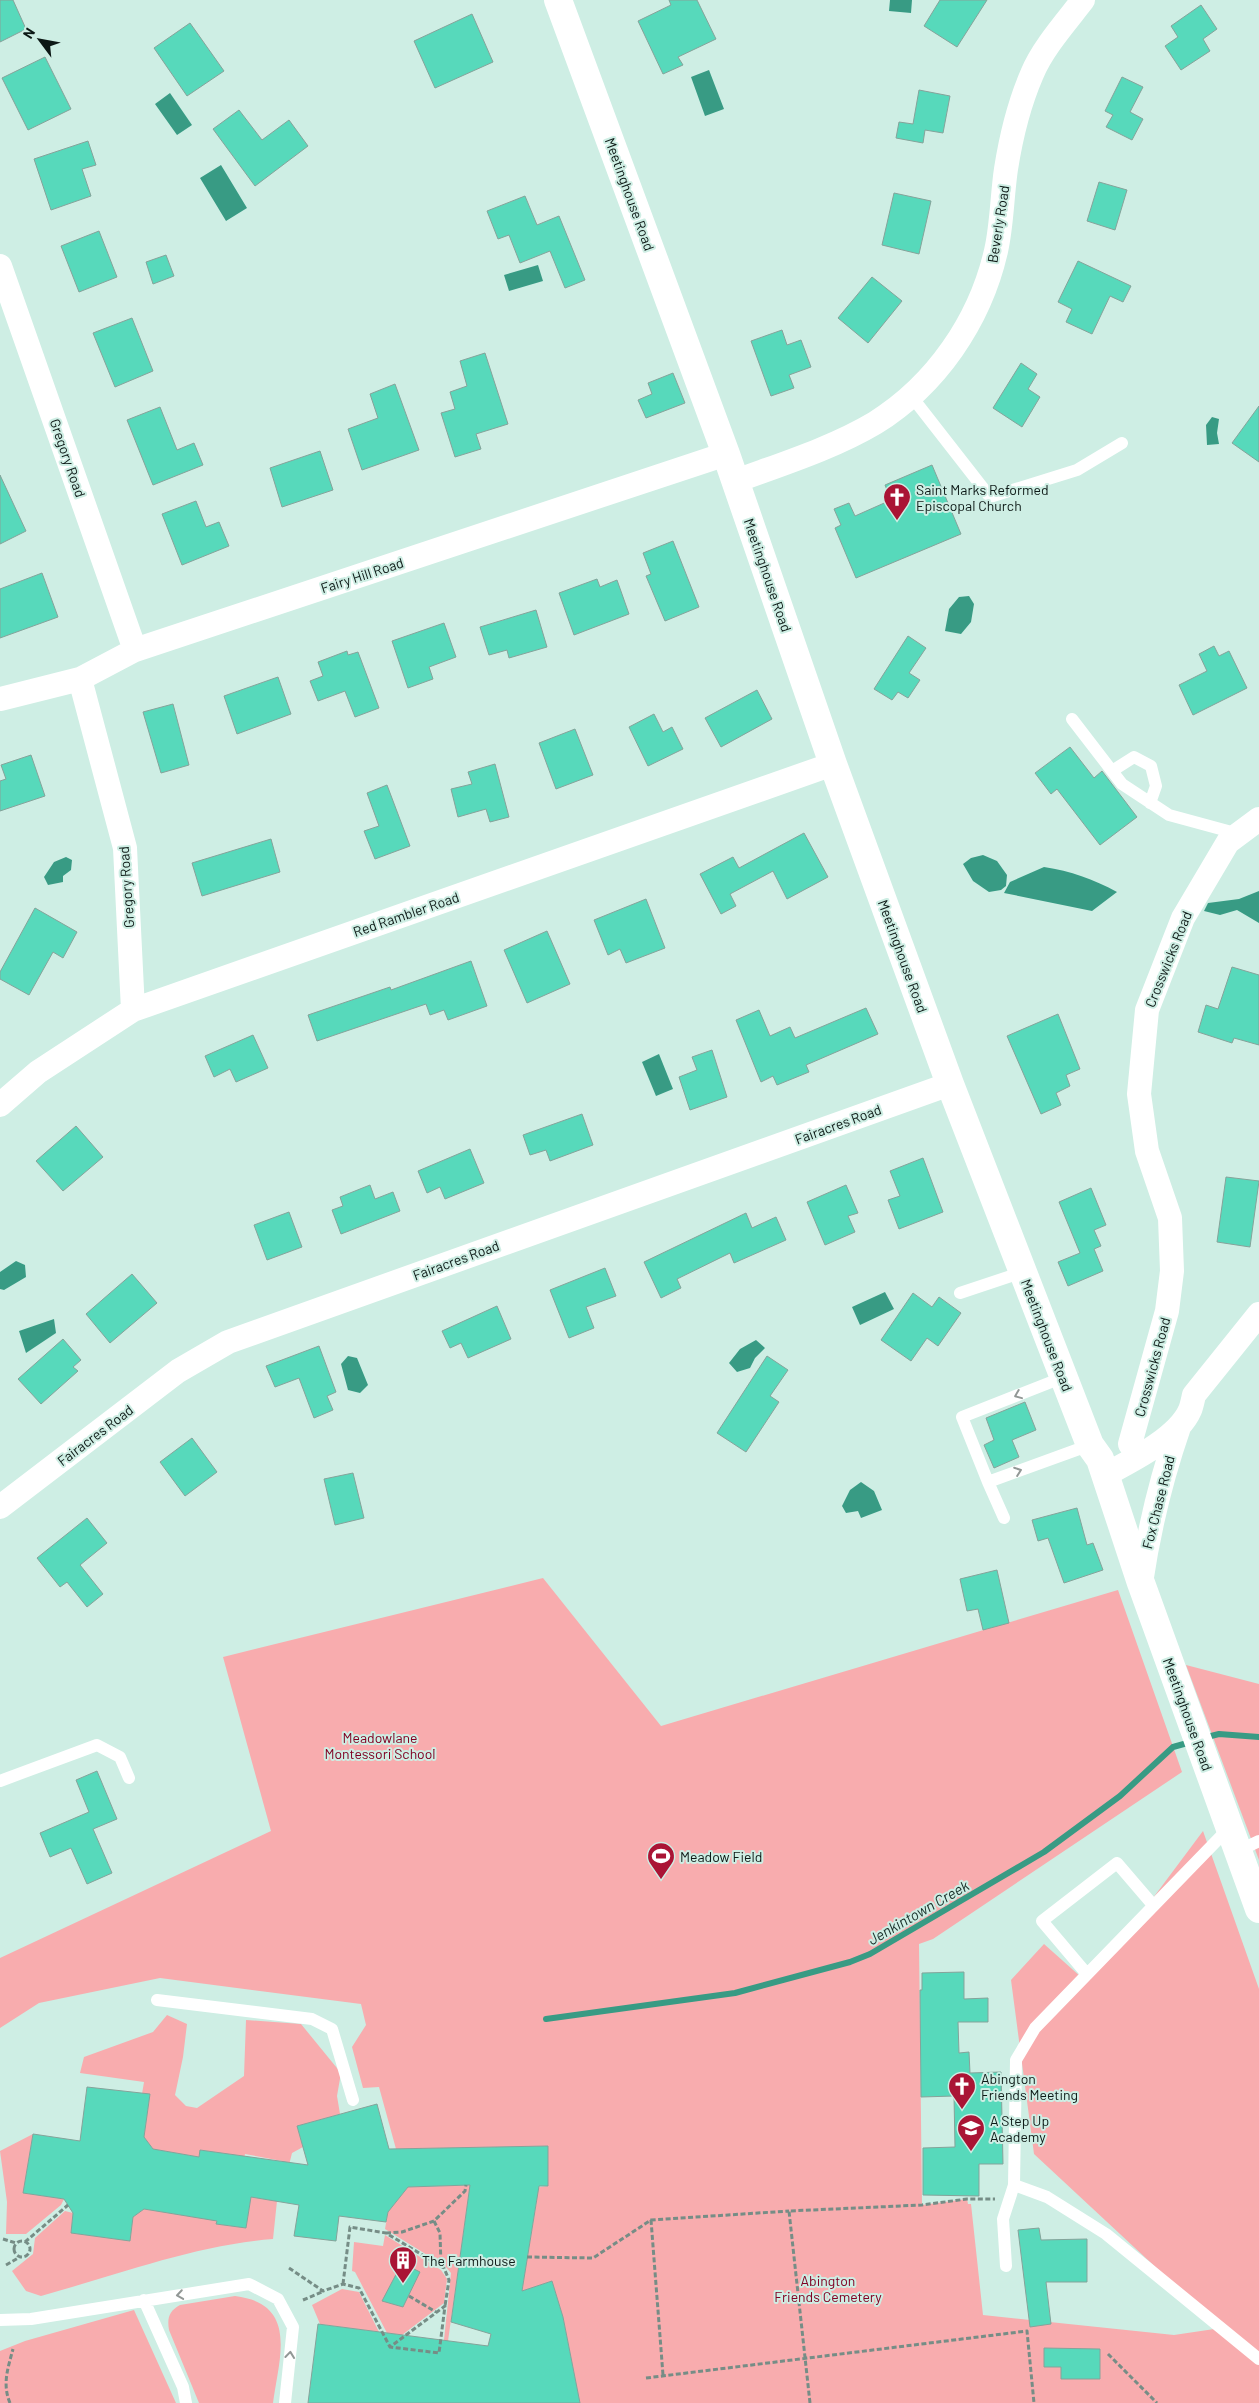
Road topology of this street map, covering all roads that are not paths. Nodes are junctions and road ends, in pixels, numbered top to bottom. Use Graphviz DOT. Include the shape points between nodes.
graph roads {
  1 [pos="558,0"];
  2 [pos="1083,0"];
  3 [pos="0,266"];
  4 [pos="912,397"];
  5 [pos="1122,442"];
  6 [pos="726,454"];
  7 [pos="736,481"];
  8 [pos="135,650"];
  9 [pos="80,679"];
  10 [pos="0,699"];
  11 [pos="1072,719"];
  12 [pos="833,764"];
  13 [pos="1112,771"];
  14 [pos="1150,803"];
  15 [pos="1259,819"];
  16 [pos="1239,834"];
  17 [pos="133,1010"];
  18 [pos="950,1084"];
  19 [pos="0,1105"];
  20 [pos="1023,1272"];
  21 [pos="960,1293"];
  22 [pos="1259,1314"];
  23 [pos="1064,1377"];
  24 [pos="1194,1395"];
  25 [pos="1181,1422"];
  26 [pos="1130,1444"];
  27 [pos="1098,1460"];
  28 [pos="988,1482"];
  29 [pos="0,1507"];
  30 [pos="1004,1518"];
  31 [pos="1141,1583"];
  32 [pos="129,1778"];
  33 [pos="0,1780"];
  34 [pos="1237,1831"];
  35 [pos="1153,1905"];
  36 [pos="1259,1908"];
  37 [pos="1086,1973"];
  38 [pos="157,2000"];
  39 [pos="353,2100"];
  40 [pos="1014,2185"];
  41 [pos="1006,2266"];
  42 [pos="144,2300"];
  43 [pos="0,2320"];
  44 [pos="1259,2359"];
  45 [pos="186,2403"];
  46 [pos="285,2403"];
  1 -- 6 [label="street, Meetinghouse Road"];
  2 -- 4 [label="street, Beverly Road" via="1032,73 1016,121 1006,169 996,251 973,315 954,349"];
  3 -- 8 [label="street, Gregory Road"];
  4 -- 5 [label="lane" via="990,497 1077,470"];
  4 -- 7 [label="street, Beverly Road" via="875,423 841,440"];
  6 -- 7 [label="street, Meetinghouse Road"];
  6 -- 8 [label="street, Fairy Hill Road"];
  7 -- 12 [label="street, Meetinghouse Road"];
  8 -- 9 [label="street, Fairy Hill Road"];
  9 -- 10 [label="street, Fairy Hill Road"];
  9 -- 17 [label="street, Gregory Road" via="125,848"];
  11 -- 13 [label="lane"];
  12 -- 17 [label="street, Red Rambler Road"];
  12 -- 18 [label="street, Meetinghouse Road"];
  13 -- 14 [label="lane" via="1122,784"];
  13 -- 14 [label="lane" via="1134,757 1151,766 1156,786"];
  14 -- 16 [label="lane" via="1169,815"];
  15 -- 16 [label="street, Crosswicks Road"];
  16 -- 26 [label="street, Crosswicks Road" via="1228,842 1183,918 1147,1010 1139,1094 1147,1151 1170,1218 1172,1271 1167,1311"];
  17 -- 19 [label="street, Red Rambler Road" via="38,1072"];
  18 -- 20 [label="street, Meetinghouse Road"];
  18 -- 29 [label="street, Fairacres Road" via="228,1342 178,1371"];
  20 -- 21 [label="lane"];
  20 -- 23 [label="street, Meetinghouse Road"];
  22 -- 24 [label="street, Fox Chase Road"];
  23 -- 27 [label="street, Meetinghouse Road"];
  23 -- 28 [label="lane, one-way" via="962,1417"];
  24 -- 25 [label="street, Fox Chase Road" via="1190,1410"];
  24 -- 26 [label="street, Fox Chase Road" via="1177,1401 1158,1425"];
  25 -- 27 [label="street, Fox Chase Road" via="1159,1444"];
  25 -- 31 [label="street, Fox Chase Road" via="1162,1475"];
  26 -- 27 [label="street, Fox Chase Road"];
  28 -- 27 [label="lane, one-way"];
  27 -- 31 [label="street, Meetinghouse Road"];
  28 -- 30 [label="lane"];
  31 -- 34 [label="street, Meetinghouse Road" via="1187,1712"];
  32 -- 33 [label="lane" via="120,1757 97,1745"];
  34 -- 35 [label="lane"];
  34 -- 36 [label="street, Meetinghouse Road"];
  35 -- 37 [label="lane"];
  35 -- 37 [label="lane" via="1117,1863 1042,1921"];
  37 -- 40 [label="lane" via="1035,2028 1016,2060"];
  38 -- 39 [label="lane" via="312,2019 332,2029"];
  40 -- 41 [label="lane" via="1003,2219"];
  40 -- 44 [label="lane" via="1047,2197 1106,2234"];
  42 -- 43 [label="lane" via="31,2319"];
  42 -- 45 [label="lane"];
  46 -- 42 [label="lane, one-way" via="293,2327 278,2300 249,2284"];
}
